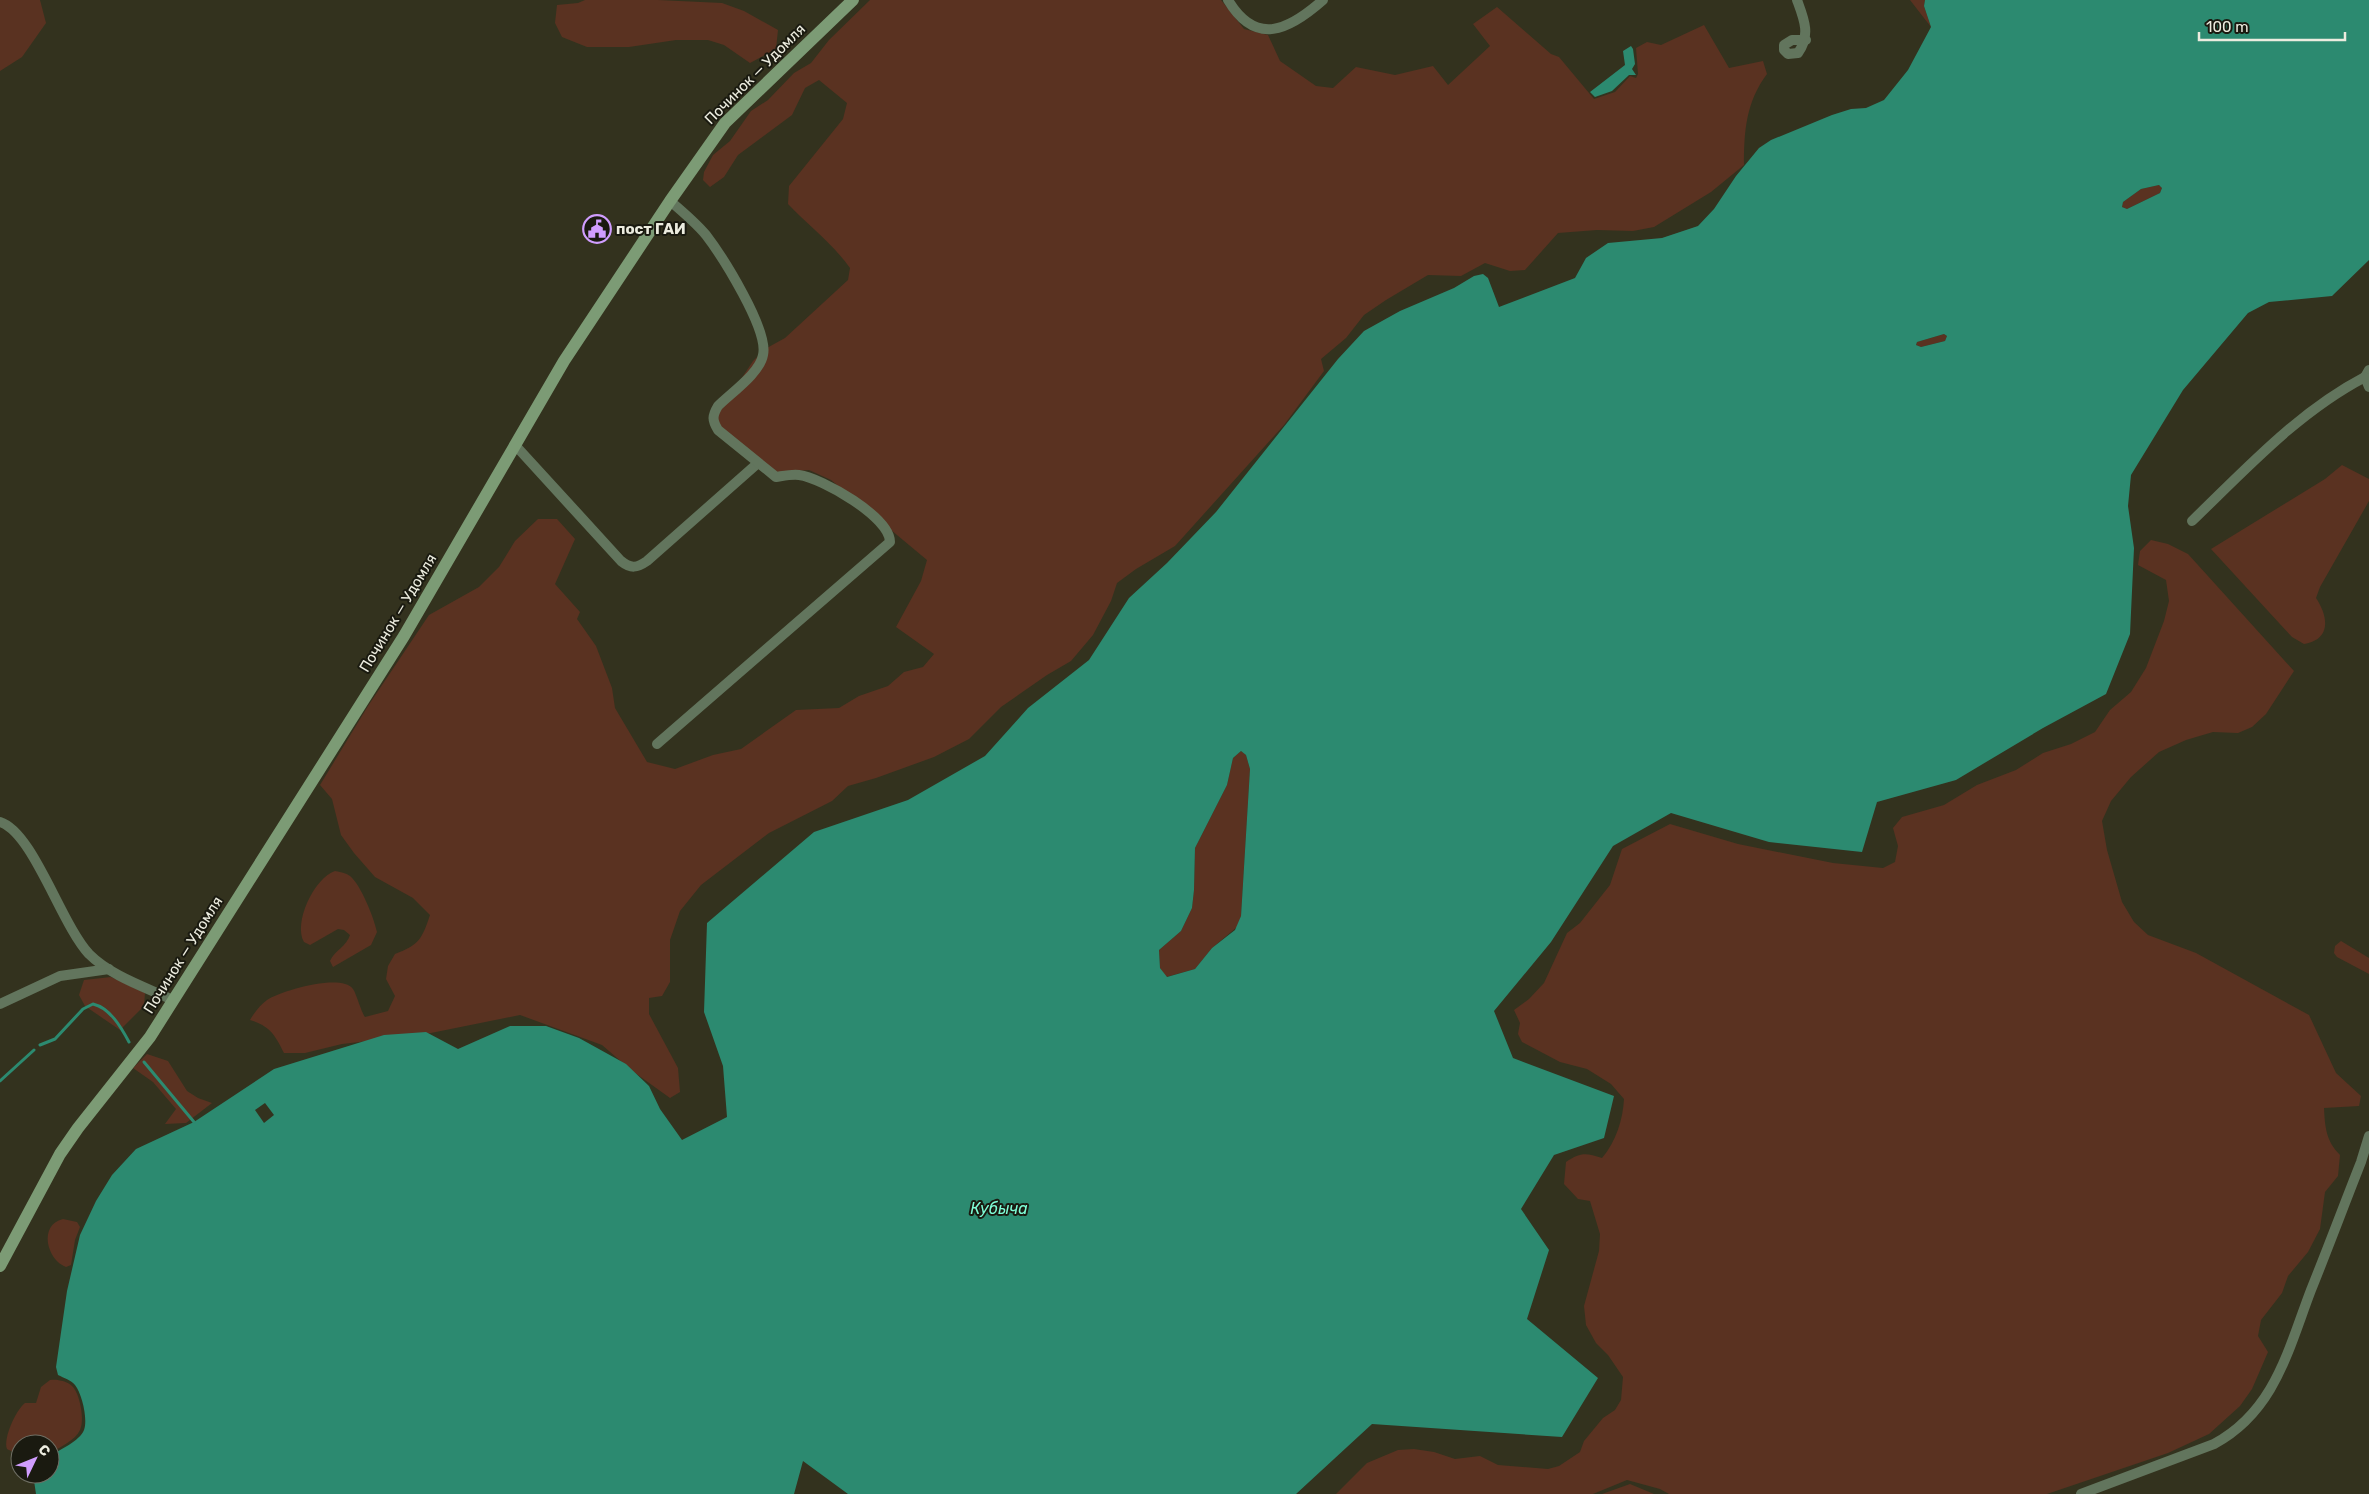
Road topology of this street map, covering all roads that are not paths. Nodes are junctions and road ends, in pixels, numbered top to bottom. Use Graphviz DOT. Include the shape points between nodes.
graph roads {
  1 [pos="853,0"];
  2 [pos="1228,0"];
  3 [pos="1323,0"];
  4 [pos="1797,0"];
  5 [pos="1806,40"];
  6 [pos="670,201"];
  7 [pos="2368,378"];
  8 [pos="515,445"];
  9 [pos="758,463"];
  10 [pos="2192,521"];
  11 [pos="657,744"];
  12 [pos="0,822"];
  13 [pos="109,969"];
  14 [pos="173,1000"];
  15 [pos="0,1004"];
  16 [pos="2369,1136"];
  17 [pos="0,1266"];
  18 [pos="2081,1494"];
  1 -- 6 [label="main road, Починок — Удомля" via="725,123"];
  2 -- 3 [label="street" via="1246,23 1266,31 1289,24"];
  4 -- 5 [label="street" via="1806,25"];
  6 -- 8 [label="main road, Починок — Удомля" via="564,361"];
  6 -- 9 [label="street" via="707,236 762,334 764,354 760,366 713,414 718,430"];
  7 -- 10 [label="street" via="2342,388 2297,422"];
  8 -- 9 [label="street" via="621,561 635,568"];
  8 -- 14 [label="main road, Починок — Удомля" via="404,636"];
  9 -- 11 [label="street" via="776,477 798,474 827,483 871,514 888,532 890,542"];
  12 -- 13 [label="street" via="14,830 29,848 75,935 88,952"];
  13 -- 14 [label="street"];
  13 -- 15 [label="street" via="60,976"];
  14 -- 17 [label="main road, Починок — Удомля" via="150,1037 60,1154"];
  16 -- 18 [label="street" via="2289,1352 2259,1407 2232,1434 2214,1444"];
}
